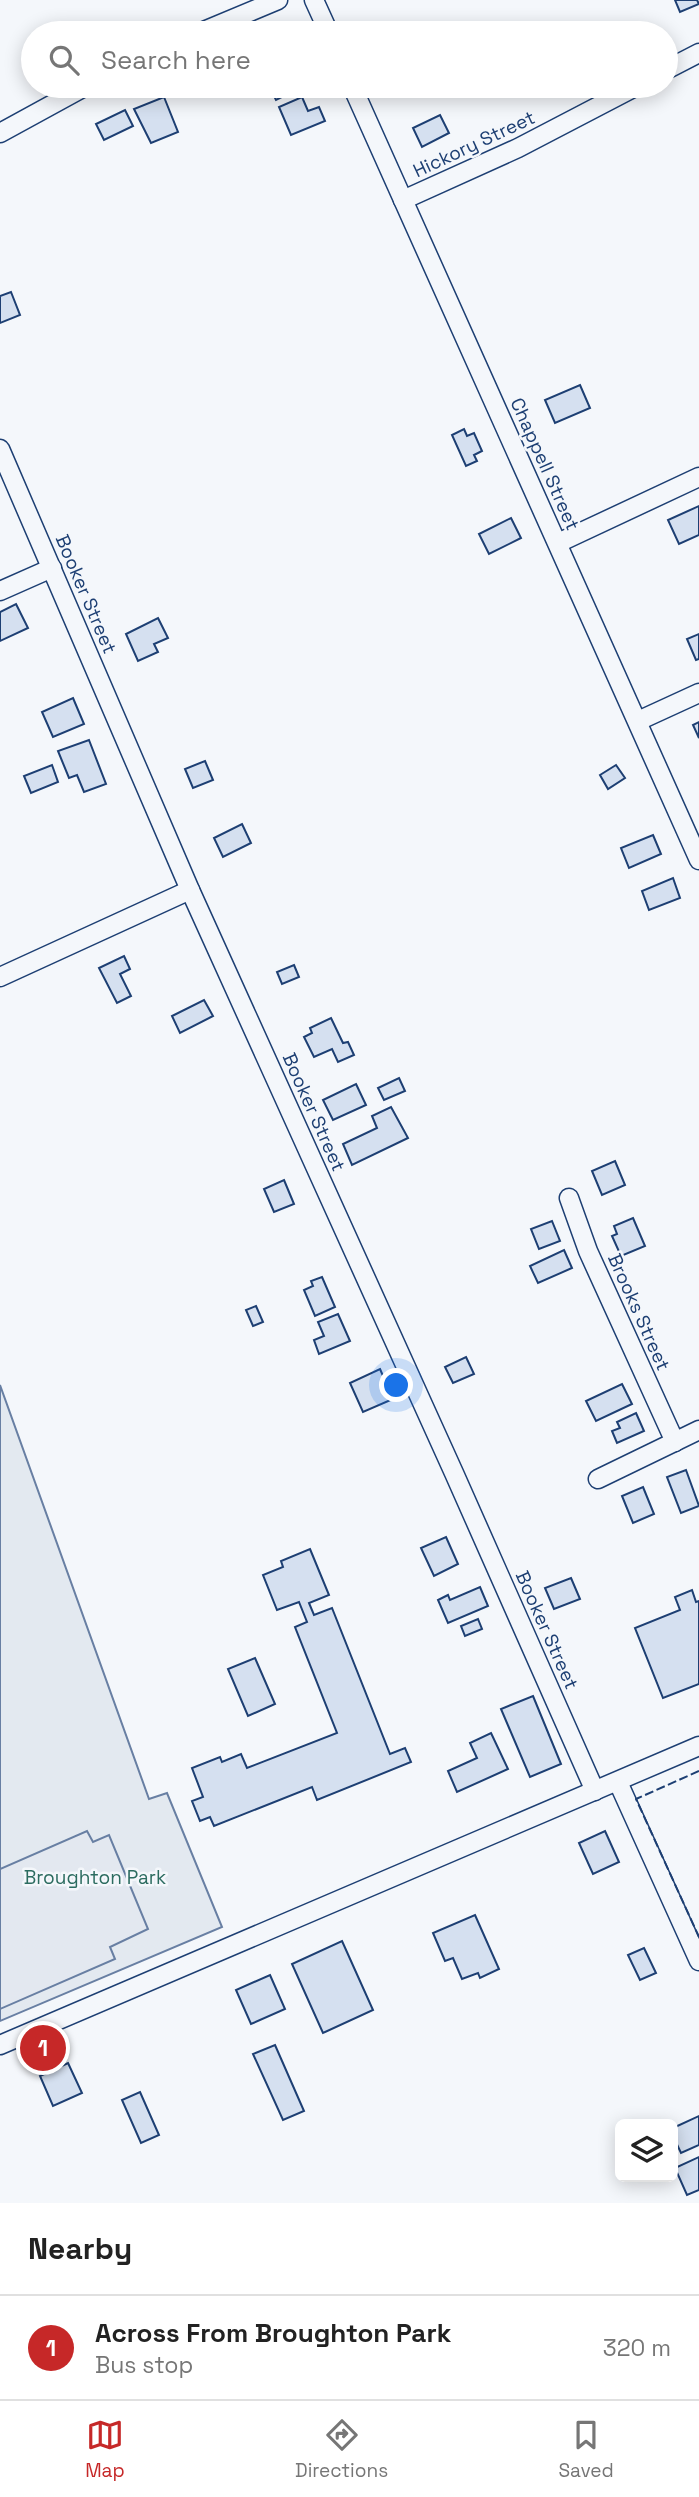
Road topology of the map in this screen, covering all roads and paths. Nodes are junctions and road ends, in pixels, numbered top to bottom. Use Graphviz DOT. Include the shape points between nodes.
graph roads {
  1 [pos="278,0"];
  2 [pos="314,0"];
  3 [pos="228,21"];
  4 [pos="323,21"];
  5 [pos="699,53"];
  6 [pos="678,64"];
  7 [pos="64,98"];
  8 [pos="357,98"];
  9 [pos="614,98"];
  10 [pos="0,133"];
  11 [pos="403,200"];
  12 [pos="0,449"];
  13 [pos="699,477"];
  14 [pos="558,543"];
  15 [pos="52,568"];
  16 [pos="0,591"];
  17 [pos="699,693"];
  18 [pos="638,721"];
  19 [pos="699,860"];
  20 [pos="190,890"];
  21 [pos="0,977"];
  22 [pos="569,1198"];
  23 [pos="699,1430"];
  24 [pos="675,1442"];
  25 [pos="598,1479"];
  26 [pos="699,1746"];
  27 [pos="618,1782"];
  28 [pos="595,1791"];
  29 [pos="699,1961"];
  30 [pos="0,2045"];
  1 -- 3 [label="street"];
  2 -- 4 [label="street"];
  5 -- 6 [label="street"];
  7 -- 10 [label="street"];
  8 -- 11 [label="street, Chappell Street"];
  9 -- 11 [label="street, Hickory Street"];
  11 -- 14 [label="street, Chappell Street"];
  12 -- 15 [label="street, Booker Street"];
  13 -- 14 [label="street"];
  14 -- 18 [label="street, Chappell Street"];
  15 -- 16 [label="street"];
  15 -- 20 [label="street, Booker Street"];
  17 -- 18 [label="street"];
  18 -- 19 [label="street, Chappell Street"];
  20 -- 21 [label="street"];
  20 -- 28 [label="street, Booker Street"];
  22 -- 24 [label="street, Brooks Street" via="588,1251"];
  23 -- 24 [label="street"];
  24 -- 25 [label="street"];
  26 -- 27 [label="street"];
  27 -- 28 [label="street"];
  27 -- 29 [label="street"];
  28 -- 30 [label="street"];
}
